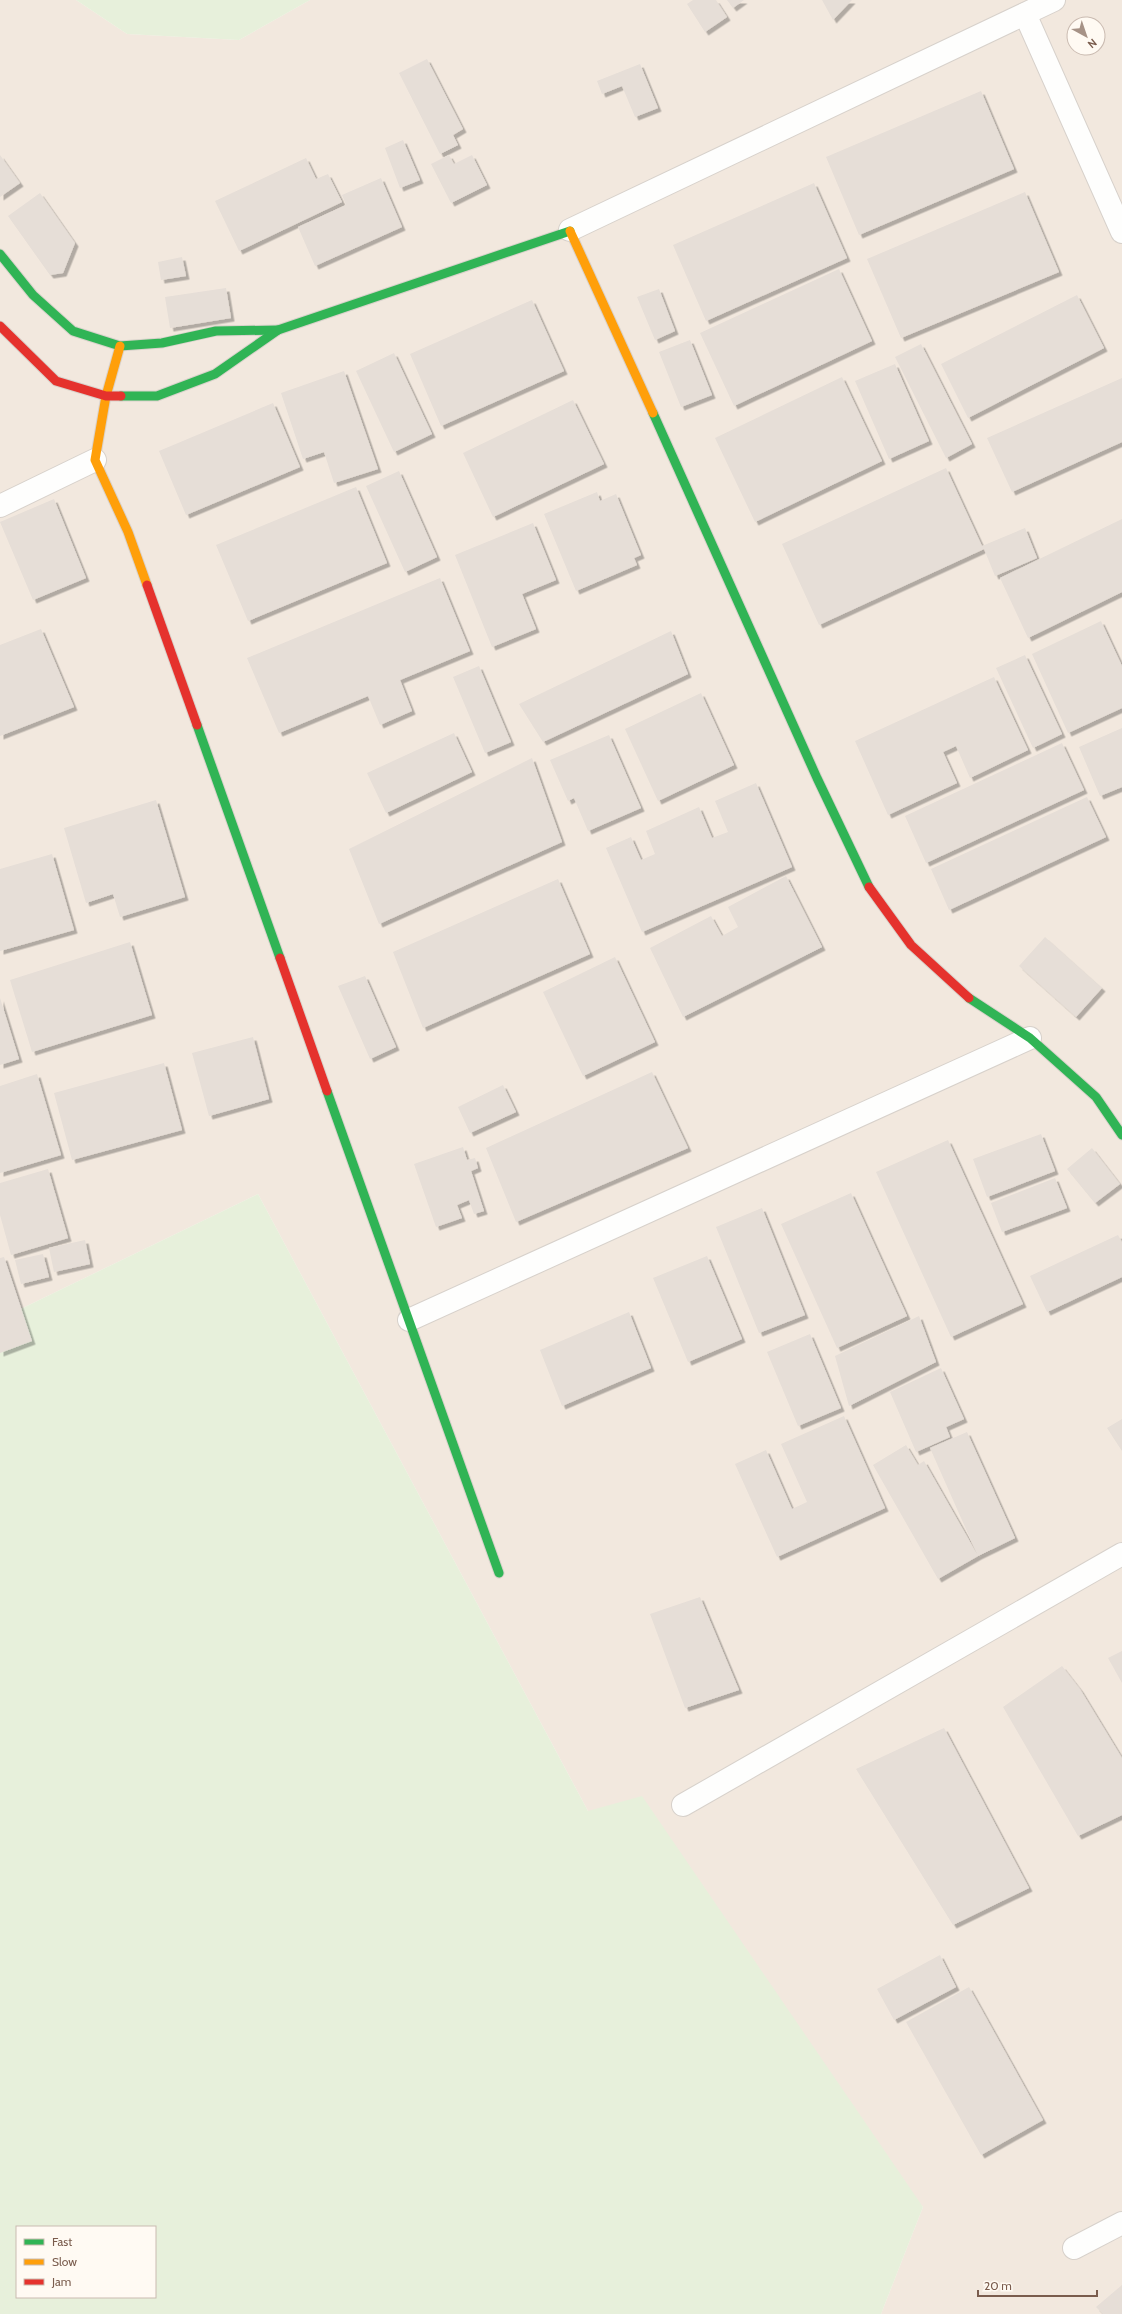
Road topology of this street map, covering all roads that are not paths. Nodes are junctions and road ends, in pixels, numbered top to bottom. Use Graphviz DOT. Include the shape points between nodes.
graph roads {
  1 [pos="1054,0"];
  2 [pos="1024,14"];
  3 [pos="570,230"];
  4 [pos="1122,232"];
  5 [pos="0,254"];
  6 [pos="0,326"];
  7 [pos="278,330"];
  8 [pos="120,346"];
  9 [pos="106,396"];
  10 [pos="95,460"];
  11 [pos="0,506"];
  12 [pos="1030,1038"];
  13 [pos="1122,1135"];
  14 [pos="409,1320"];
  15 [pos="1122,1554"];
  16 [pos="499,1573"];
  17 [pos="682,1806"];
  18 [pos="1122,2222"];
  19 [pos="1074,2248"];
  1 -- 2 [label="street"];
  2 -- 3 [label="street"];
  2 -- 4 [label="street"];
  3 -- 7 [label="street"];
  3 -- 12 [label="street" via="871,892 911,944 964,994"];
  5 -- 8 [label="street" via="33,295 73,331"];
  6 -- 9 [label="street" via="56,381"];
  7 -- 8 [label="street" via="216,331 162,343"];
  7 -- 9 [label="street" via="215,374 157,396"];
  8 -- 9 [label="street"];
  9 -- 10 [label="street"];
  10 -- 11 [label="street"];
  10 -- 14 [label="street" via="128,532"];
  12 -- 13 [label="street" via="1096,1097"];
  12 -- 14 [label="street"];
  14 -- 16 [label="street"];
  15 -- 17 [label="street"];
  18 -- 19 [label="street"];
}
